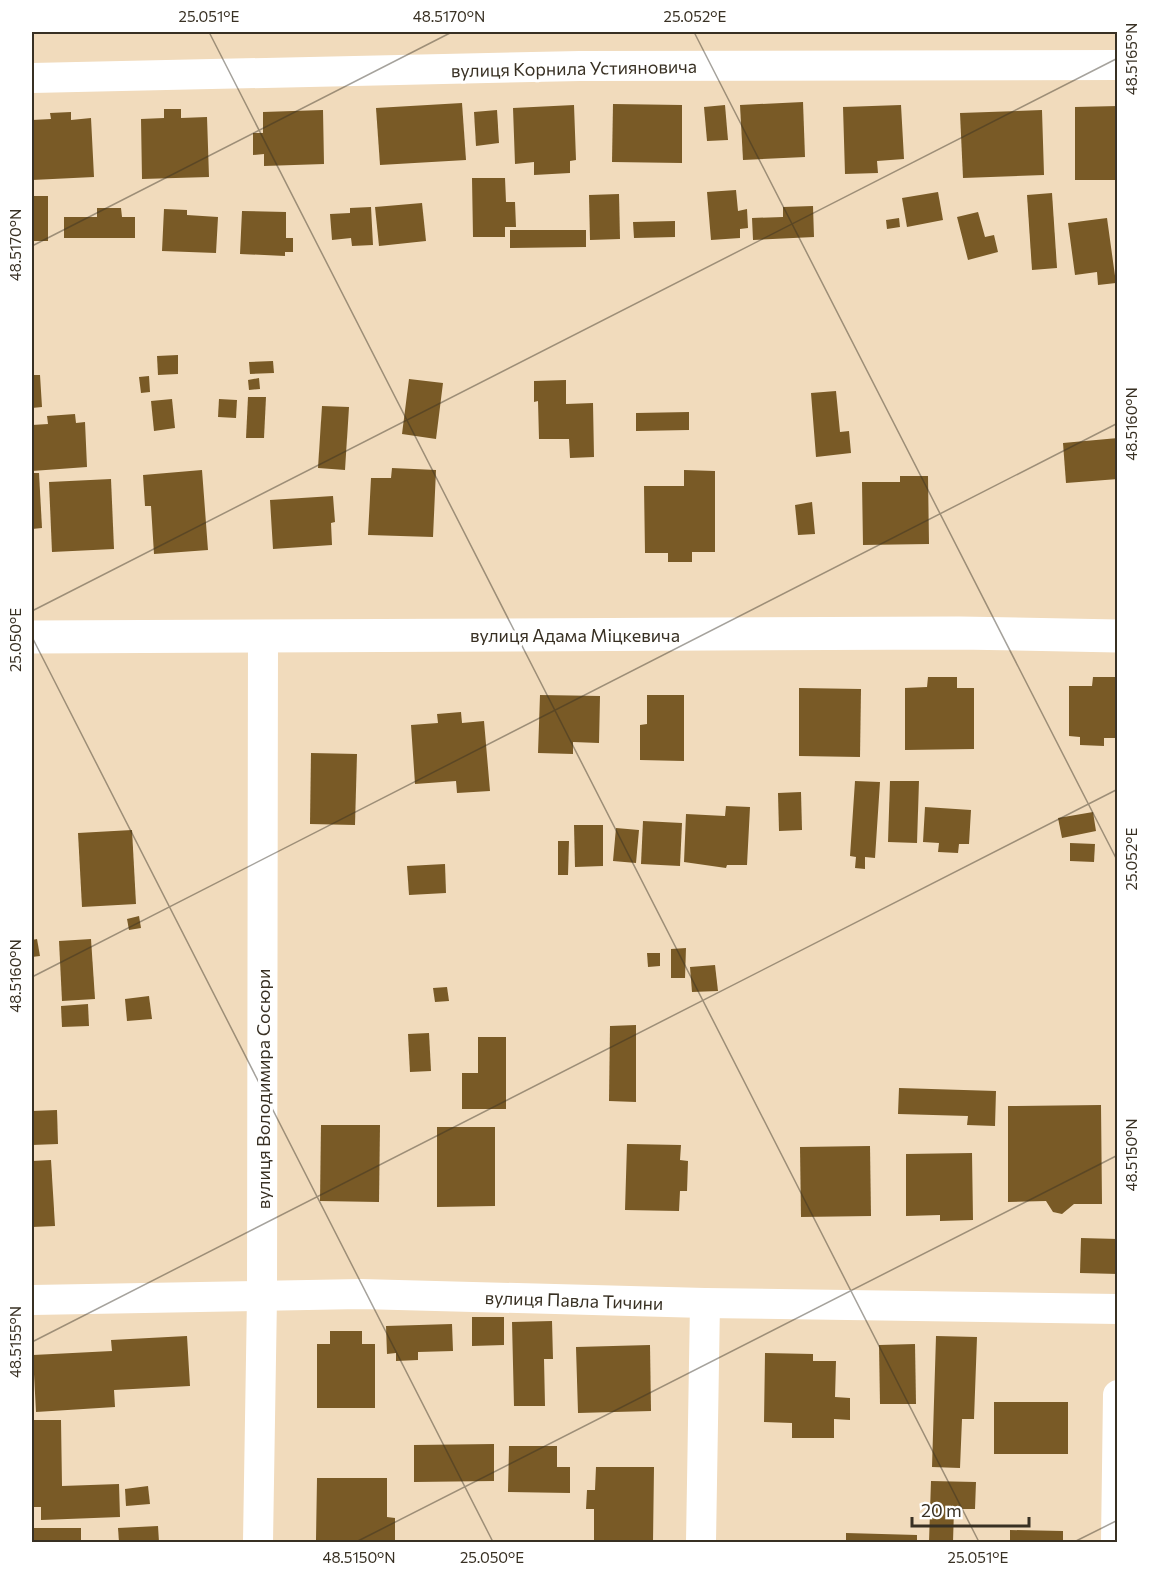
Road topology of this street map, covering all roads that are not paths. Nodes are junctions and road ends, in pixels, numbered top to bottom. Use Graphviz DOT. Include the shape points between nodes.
graph roads {
  1 [pos="1118,65"];
  2 [pos="32,78"];
  3 [pos="263,636"];
  4 [pos="1118,636"];
  5 [pos="32,637"];
  6 [pos="262,1297"];
  7 [pos="32,1300"];
  8 [pos="705,1303"];
  9 [pos="1118,1309"];
  10 [pos="1118,1395"];
  11 [pos="258,1542"];
  12 [pos="701,1542"];
  13 [pos="1116,1542"];
  1 -- 2 [label="street, вулиця Корнила Устияновича" via="580,66"];
  3 -- 4 [label="street, вулиця Адама Міцкевича"];
  3 -- 5 [label="street, вулиця Адама Міцкевича"];
  3 -- 6 [label="street, вулиця Володимира Сосюри"];
  6 -- 7 [label="street, вулиця Павла Тичини"];
  6 -- 8 [label="street, вулиця Павла Тичини" via="361,1294"];
  6 -- 11 [label="street, вулиця Володимира Сосюри"];
  8 -- 9 [label="street, вулиця Павла Тичини"];
  8 -- 12 [label="street"];
  10 -- 13 [label="street"];
}
